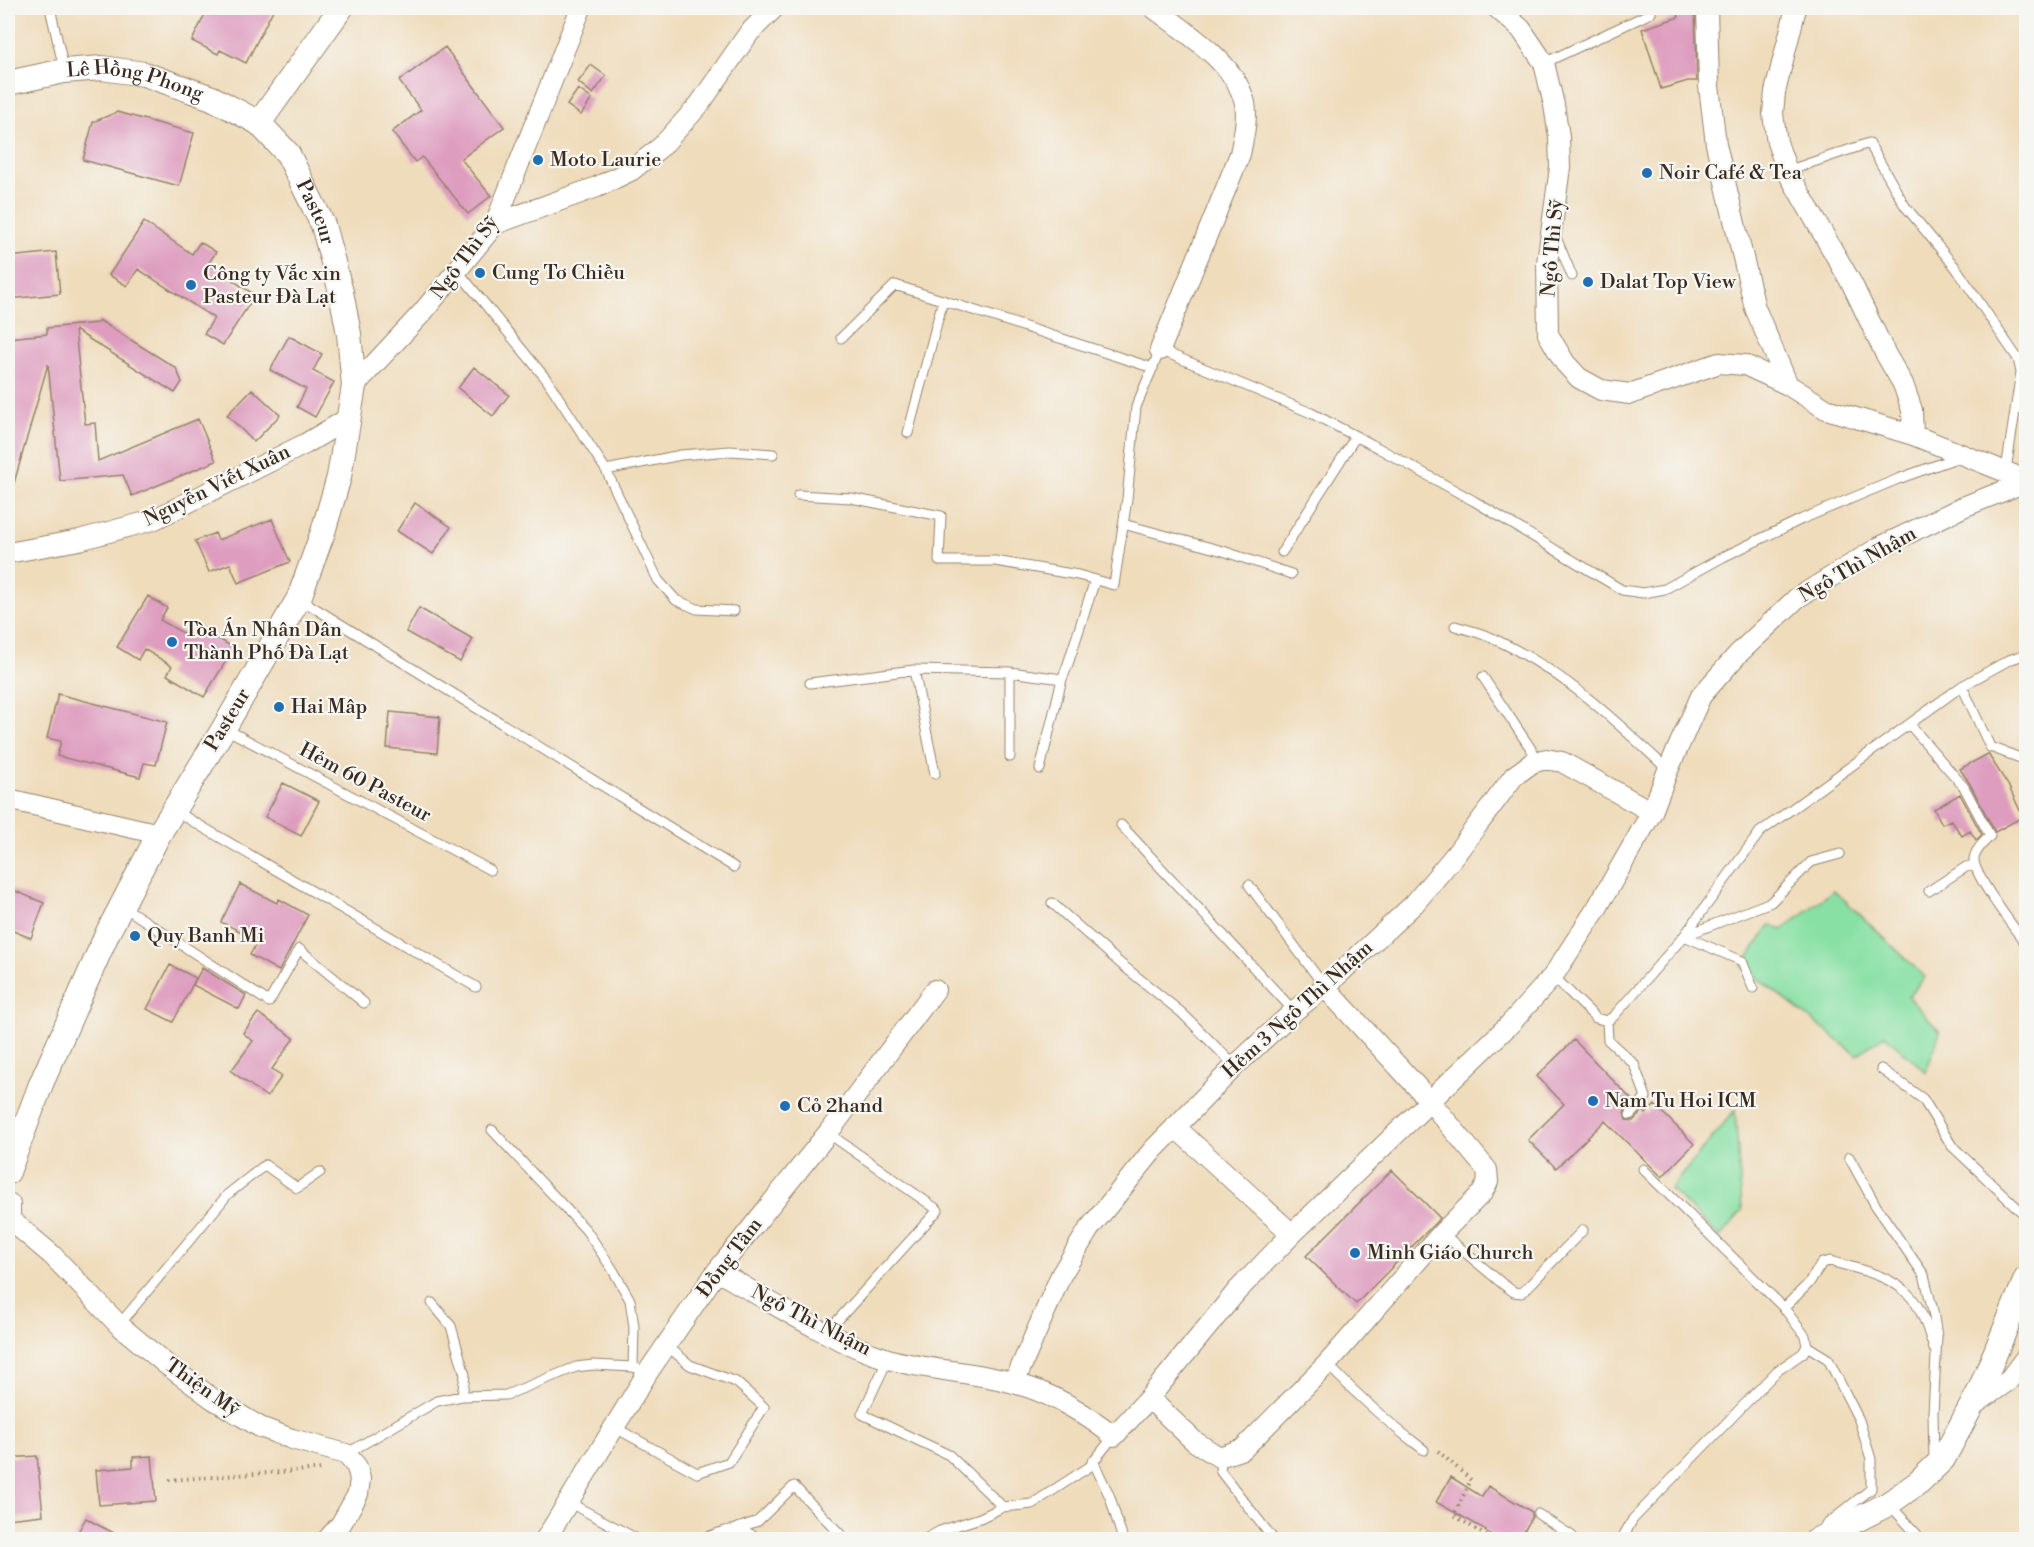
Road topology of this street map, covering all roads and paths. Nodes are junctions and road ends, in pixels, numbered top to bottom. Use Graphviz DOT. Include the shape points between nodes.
graph roads {
  1 [pos="51,8"];
  2 [pos="341,8"];
  3 [pos="581,8"];
  4 [pos="774,8"];
  5 [pos="1154,8"];
  6 [pos="1497,8"];
  7 [pos="1707,8"];
  8 [pos="1796,8"];
  9 [pos="1651,13"];
  10 [pos="1544,63"];
  11 [pos="64,71"];
  12 [pos="8,84"];
  13 [pos="259,123"];
  14 [pos="1787,171"];
  15 [pos="495,224"];
  16 [pos="1552,227"];
  17 [pos="457,270"];
  18 [pos="1572,276"];
  19 [pos="943,300"];
  20 [pos="841,338"];
  21 [pos="1157,359"];
  22 [pos="1788,385"];
  23 [pos="354,386"];
  24 [pos="349,418"];
  25 [pos="908,433"];
  26 [pos="1913,435"];
  27 [pos="1356,436"];
  28 [pos="773,454"];
  29 [pos="1964,455"];
  30 [pos="606,470"];
  31 [pos="2006,470"];
  32 [pos="2026,481"];
  33 [pos="798,495"];
  34 [pos="1123,524"];
  35 [pos="1282,552"];
  36 [pos="8,553"];
  37 [pos="1291,574"];
  38 [pos="1095,580"];
  39 [pos="299,598"];
  40 [pos="735,611"];
  41 [pos="1455,626"];
  42 [pos="2026,654"];
  43 [pos="914,670"];
  44 [pos="1010,672"];
  45 [pos="1483,678"];
  46 [pos="1062,679"];
  47 [pos="810,683"];
  48 [pos="1962,686"];
  49 [pos="1910,725"];
  50 [pos="224,728"];
  51 [pos="1010,757"];
  52 [pos="2026,760"];
  53 [pos="1539,761"];
  54 [pos="1040,769"];
  55 [pos="1668,770"];
  56 [pos="935,774"];
  57 [pos="8,799"];
  58 [pos="173,810"];
  59 [pos="1652,812"];
  60 [pos="1121,825"];
  61 [pos="159,834"];
  62 [pos="1840,854"];
  63 [pos="1975,865"];
  64 [pos="734,867"];
  65 [pos="490,870"];
  66 [pos="1249,885"];
  67 [pos="1929,891"];
  68 [pos="1052,903"];
  69 [pos="122,906"];
  70 [pos="1684,936"];
  71 [pos="2026,944"];
  72 [pos="1553,976"];
  73 [pos="476,987"];
  74 [pos="1325,987"];
  75 [pos="1753,988"];
  76 [pos="935,990"];
  77 [pos="364,1002"];
  78 [pos="1294,1011"];
  79 [pos="1606,1021"];
  80 [pos="1235,1066"];
  81 [pos="1881,1069"];
  82 [pos="1429,1100"];
  83 [pos="1630,1115"];
  84 [pos="1175,1127"];
  85 [pos="492,1130"];
  86 [pos="828,1133"];
  87 [pos="1849,1158"];
  88 [pos="1643,1168"];
  89 [pos="8,1172"];
  90 [pos="320,1172"];
  91 [pos="8,1205"];
  92 [pos="2026,1216"];
  93 [pos="8,1218"];
  94 [pos="1582,1230"];
  95 [pos="1442,1233"];
  96 [pos="1292,1234"];
  97 [pos="717,1271"];
  98 [pos="2026,1279"];
  99 [pos="432,1303"];
  100 [pos="1784,1308"];
  101 [pos="119,1325"];
  102 [pos="827,1332"];
  103 [pos="666,1345"];
  104 [pos="1807,1346"];
  105 [pos="2026,1357"];
  106 [pos="1937,1358"];
  107 [pos="888,1359"];
  108 [pos="1327,1364"];
  109 [pos="640,1370"];
  110 [pos="1014,1383"];
  111 [pos="462,1396"];
  112 [pos="1149,1398"];
  113 [pos="1972,1406"];
  114 [pos="614,1427"];
  115 [pos="1114,1436"];
  116 [pos="1436,1449"];
  117 [pos="1424,1450"];
  118 [pos="1219,1458"];
  119 [pos="351,1460"];
  120 [pos="1094,1461"];
  121 [pos="1935,1468"];
  122 [pos="169,1480"];
  123 [pos="568,1502"];
  124 [pos="1888,1504"];
  125 [pos="1003,1507"];
  126 [pos="1538,1514"];
  127 [pos="738,1528"];
  128 [pos="1819,1538"];
  129 [pos="327,1539"];
  130 [pos="545,1539"];
  131 [pos="639,1539"];
  132 [pos="700,1539"];
  133 [pos="759,1539"];
  134 [pos="846,1539"];
  135 [pos="923,1539"];
  136 [pos="1123,1539"];
  137 [pos="1275,1539"];
  138 [pos="1492,1539"];
  139 [pos="1573,1539"];
  140 [pos="1621,1539"];
  141 [pos="1922,1539"];
  1 -- 11 [label="lane"];
  2 -- 13 [label="street"];
  3 -- 15 [label="street, Ngô Thì Sỹ"];
  4 -- 15 [label="street" via="749,33 699,105 662,146 632,170"];
  5 -- 21 [label="street" via="1204,46 1231,74 1245,104 1246,124 1239,154"];
  6 -- 10 [label="street, Ngô Thì Sỹ" via="1521,29"];
  7 -- 22 [label="street" via="1709,86 1716,144 1755,308"];
  8 -- 14 [label="street" via="1773,114"];
  9 -- 10 [label="lane"];
  10 -- 16 [label="street, Ngô Thì Sỹ" via="1560,147"];
  11 -- 12 [label="street, Lê Hồng Phong"];
  11 -- 13 [label="street, Lê Hồng Phong" via="102,68 144,74 212,98"];
  13 -- 23 [label="street, Pasteur" via="288,154 322,225 341,292"];
  14 -- 26 [label="street" via="1852,284 1903,384 1912,410"];
  14 -- 31 [label="lane" via="1869,143 1905,206 1956,267 2018,359 2021,372"];
  15 -- 17 [label="street, Ngô Thì Sỹ"];
  16 -- 18 [label="lane"];
  16 -- 22 [label="street, Ngô Thì Sỹ" via="1547,263 1548,334 1579,378 1601,390 1630,394 1719,363 1745,365"];
  17 -- 23 [label="street, Ngô Thì Sỹ"];
  17 -- 30 [label="lane" via="547,380"];
  19 -- 20 [label="lane" via="895,285"];
  19 -- 21 [label="lane"];
  19 -- 25 [label="lane"];
  21 -- 27 [label="lane" via="1311,413"];
  21 -- 34 [label="lane" via="1136,407"];
  22 -- 26 [label="street, Ngô Thì Sỹ" via="1826,409"];
  23 -- 24 [label="street, Pasteur"];
  24 -- 36 [label="street, Nguyễn Viết Xuân" via="153,520 79,540"];
  24 -- 39 [label="street, Pasteur" via="339,477"];
  26 -- 29 [label="street, Ngô Thì Sỹ"];
  27 -- 29 [label="lane" via="1622,590 1643,593 1665,589 1802,519"];
  27 -- 35 [label="lane"];
  28 -- 30 [label="lane" via="730,451 681,455"];
  29 -- 31 [label="street, Ngô Thì Sỹ"];
  30 -- 40 [label="lane" via="658,580 676,600 698,609"];
  31 -- 32 [label="street, Ngô Thì Sỹ"];
  32 -- 55 [label="street, Ngô Thì Nhậm" via="1878,548 1797,598 1701,696"];
  33 -- 38 [label="lane" via="851,498 941,516 939,561 995,561"];
  34 -- 37 [label="lane"];
  34 -- 38 [label="lane" via="1114,585"];
  38 -- 46 [label="lane"];
  39 -- 50 [label="street, Pasteur"];
  39 -- 64 [label="lane"];
  41 -- 55 [label="lane" via="1493,639 1571,684"];
  42 -- 48 [label="lane"];
  43 -- 44 [label="lane"];
  43 -- 47 [label="lane"];
  43 -- 56 [label="lane"];
  44 -- 46 [label="lane"];
  44 -- 51 [label="lane"];
  45 -- 53 [label="lane"];
  46 -- 54 [label="lane"];
  48 -- 49 [label="lane"];
  48 -- 52 [label="lane" via="1990,747"];
  49 -- 63 [label="lane" via="1964,787 1990,836 1974,857"];
  49 -- 70 [label="lane" via="1760,832"];
  50 -- 58 [label="street, Pasteur"];
  50 -- 65 [label="lane, Hẻm 60 Pasteur"];
  53 -- 59 [label="street" via="1562,762"];
  53 -- 74 [label="street, Hẻm 3 Ngô Thì Nhậm" via="1514,776 1414,904"];
  55 -- 59 [label="street, Ngô Thì Nhậm"];
  57 -- 61 [label="street"];
  58 -- 61 [label="street, Pasteur"];
  58 -- 73 [label="lane"];
  59 -- 72 [label="street, Ngô Thì Nhậm"];
  60 -- 78 [label="lane"];
  61 -- 69 [label="street, Pasteur"];
  62 -- 70 [label="lane" via="1811,862 1771,902"];
  63 -- 67 [label="lane"];
  63 -- 71 [label="lane" via="1984,885"];
  66 -- 74 [label="lane"];
  68 -- 80 [label="lane" via="1182,1014"];
  69 -- 77 [label="lane" via="269,1002 299,950"];
  69 -- 89 [label="street, Pasteur" via="41,1084"];
  70 -- 75 [label="lane" via="1742,961"];
  70 -- 79 [label="lane"];
  72 -- 79 [label="lane" via="1596,1018"];
  72 -- 82 [label="street, Ngô Thì Nhậm" via="1510,1024"];
  74 -- 78 [label="street, Hẻm 3 Ngô Thì Nhậm"];
  74 -- 82 [label="street"];
  76 -- 86 [label="street, Đồng Tâm"];
  78 -- 80 [label="street, Hẻm 3 Ngô Thì Nhậm"];
  79 -- 83 [label="lane" via="1608,1040 1634,1064 1646,1097"];
  80 -- 84 [label="street, Hẻm 3 Ngô Thì Nhậm"];
  81 -- 92 [label="lane" via="1923,1099 1952,1146"];
  82 -- 95 [label="street" via="1487,1170 1488,1182 1482,1193"];
  82 -- 96 [label="street, Ngô Thì Nhậm"];
  84 -- 96 [label="street"];
  84 -- 110 [label="street, Hẻm 3 Ngô Thì Nhậm" via="1089,1229 1061,1275"];
  85 -- 109 [label="lane" via="586,1230 613,1270 630,1300"];
  86 -- 97 [label="street, Đồng Tâm"];
  86 -- 102 [label="lane" via="938,1210"];
  87 -- 106 [label="lane" via="1876,1206 1924,1275 1933,1311"];
  88 -- 100 [label="lane"];
  90 -- 101 [label="lane" via="297,1188 265,1165 228,1194"];
  91 -- 93 [label="street"];
  93 -- 101 [label="street, Thiện Mỹ" via="52,1255"];
  94 -- 95 [label="lane" via="1522,1293 1504,1285"];
  95 -- 108 [label="street"];
  96 -- 112 [label="street, Ngô Thì Nhậm" via="1237,1291"];
  97 -- 102 [label="street, Ngô Thì Nhậm"];
  97 -- 103 [label="street, Đồng Tâm"];
  98 -- 113 [label="street"];
  99 -- 111 [label="lane" via="451,1326 465,1376"];
  100 -- 104 [label="lane" via="1805,1336"];
  100 -- 106 [label="lane" via="1822,1263 1830,1261 1858,1269 1892,1282 1912,1298"];
  101 -- 119 [label="street, Thiện Mỹ" via="213,1399 260,1426"];
  102 -- 107 [label="street, Ngô Thì Nhậm"];
  103 -- 109 [label="street, Đồng Tâm"];
  103 -- 114 [label="lane" via="690,1365 736,1382 764,1407 729,1462 697,1473"];
  104 -- 128 [label="lane" via="1828,1359 1859,1420 1871,1458 1871,1489 1826,1524"];
  104 -- 140 [label="lane" via="1777,1371 1633,1519"];
  105 -- 113 [label="street" via="2008,1381"];
  106 -- 121 [label="lane"];
  107 -- 110 [label="street, Ngô Thì Nhậm"];
  107 -- 125 [label="lane" via="862,1414 949,1455"];
  108 -- 117 [label="lane" via="1394,1428"];
  108 -- 118 [label="street" via="1243,1449"];
  109 -- 111 [label="lane" via="576,1367 506,1395"];
  109 -- 114 [label="street, Đồng Tâm"];
  110 -- 115 [label="street, Ngô Thì Nhậm" via="1063,1400"];
  111 -- 119 [label="lane" via="437,1401"];
  112 -- 115 [label="street, Ngô Thì Nhậm"];
  112 -- 118 [label="street" via="1194,1441"];
  113 -- 121 [label="street"];
  114 -- 123 [label="street, Đồng Tâm"];
  115 -- 120 [label="lane"];
  116 -- 138 [label="path" via="1471,1480 1454,1515"];
  118 -- 137 [label="lane" via="1221,1472"];
  119 -- 122 [label="path"];
  119 -- 129 [label="street" via="360,1479 358,1494 341,1524"];
  120 -- 125 [label="lane" via="1032,1504"];
  120 -- 136 [label="lane"];
  121 -- 124 [label="street"];
  123 -- 130 [label="street, Đồng Tâm"];
  123 -- 131 [label="lane"];
  124 -- 128 [label="street"];
  124 -- 141 [label="lane"];
  125 -- 135 [label="lane"];
  126 -- 139 [label="lane"];
  127 -- 132 [label="lane"];
  127 -- 133 [label="lane"];
  127 -- 134 [label="lane" via="758,1521 794,1486"];
}
